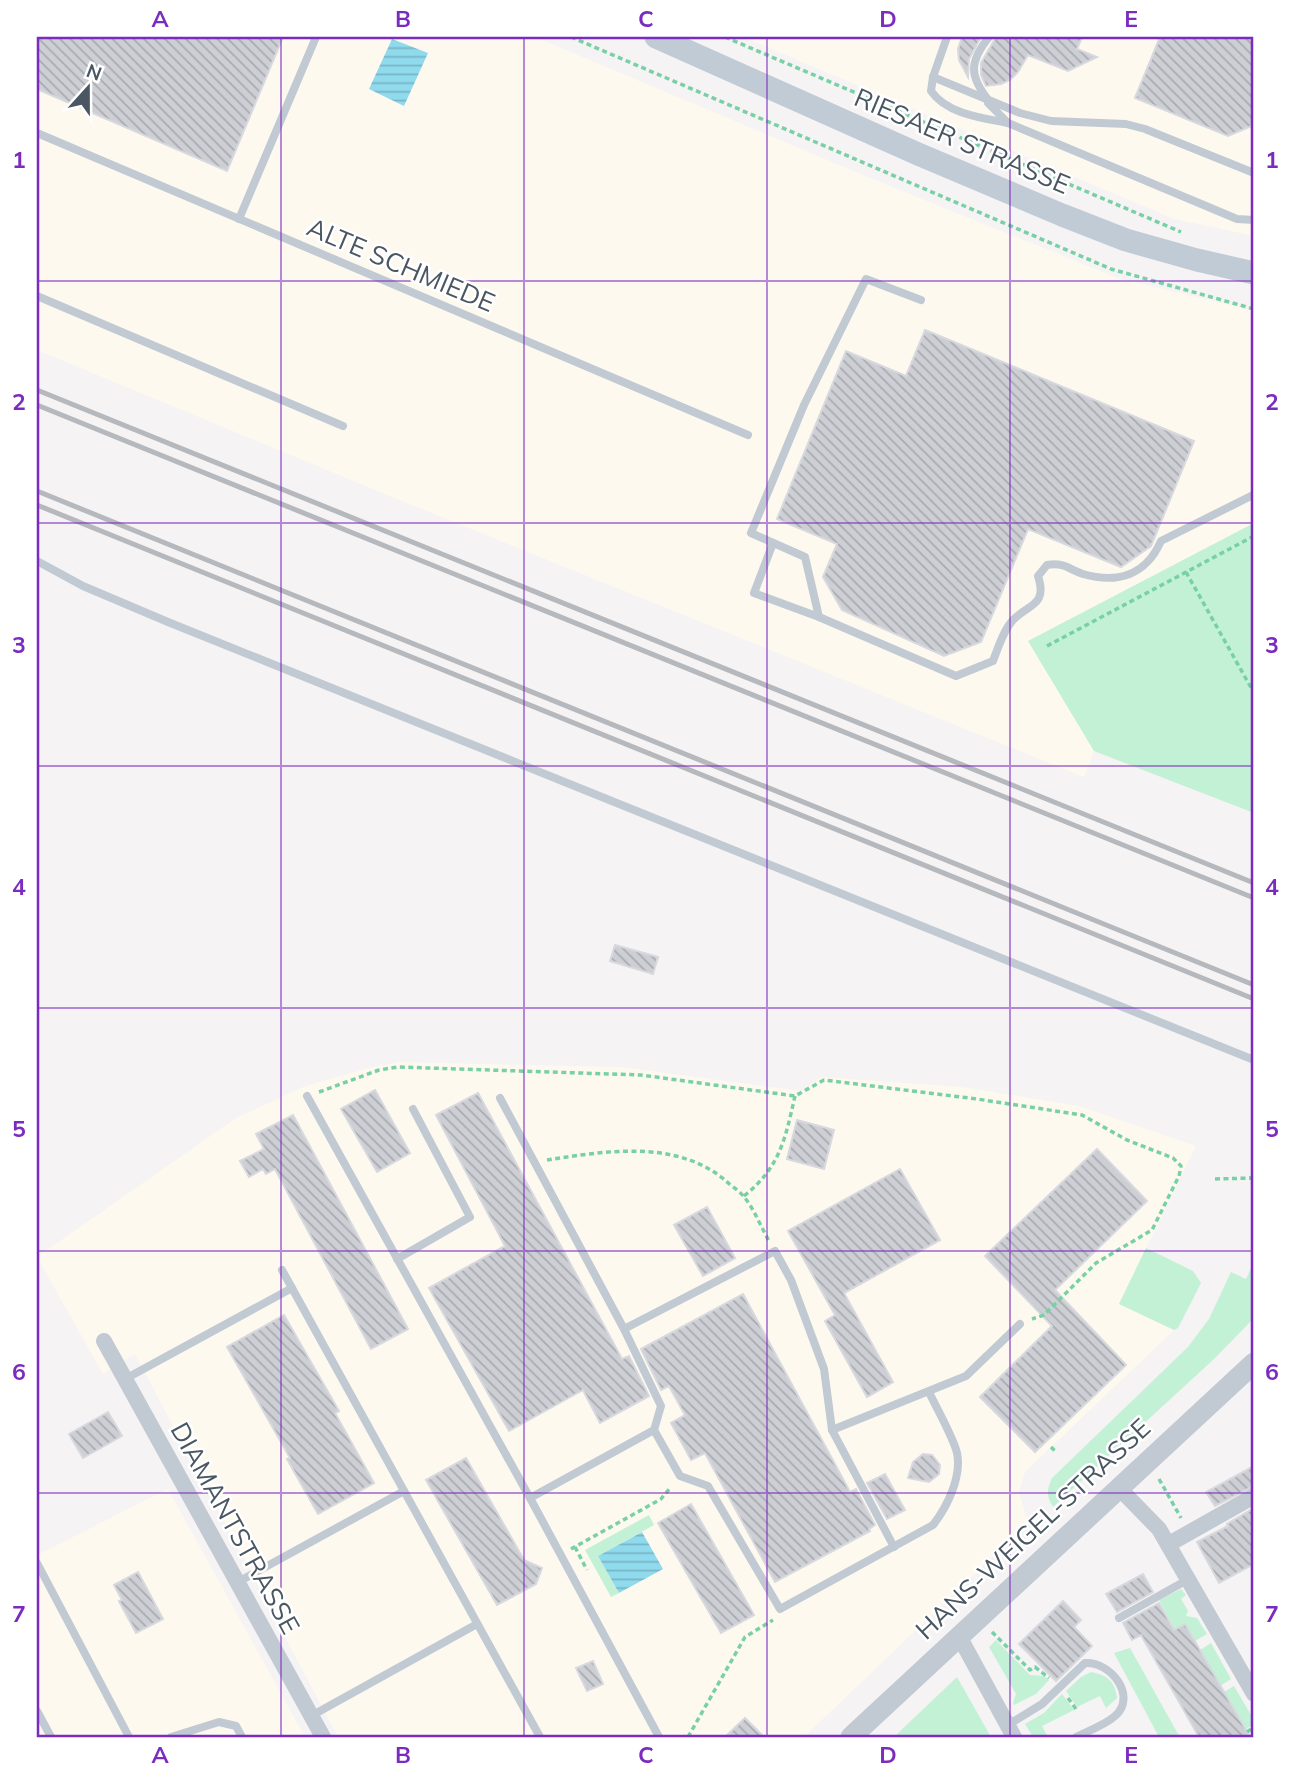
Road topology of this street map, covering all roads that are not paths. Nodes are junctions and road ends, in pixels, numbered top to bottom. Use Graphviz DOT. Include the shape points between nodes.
graph roads {
  1 [pos="316,37"];
  2 [pos="656,37"];
  3 [pos="947,37"];
  4 [pos="989,37"];
  5 [pos="933,76"];
  6 [pos="989,101"];
  7 [pos="1008,123"];
  8 [pos="37,133"];
  9 [pos="1254,173"];
  10 [pos="239,219"];
  11 [pos="1254,220"];
  12 [pos="1254,273"];
  13 [pos="37,296"];
  14 [pos="920,300"];
  15 [pos="344,426"];
  16 [pos="748,435"];
  17 [pos="1253,495"];
  18 [pos="773,543"];
  19 [pos="37,561"];
  20 [pos="818,617"];
  21 [pos="1254,1060"];
  22 [pos="307,1097"];
  23 [pos="500,1098"];
  24 [pos="413,1109"];
  25 [pos="397,1259"];
  26 [pos="282,1270"];
  27 [pos="292,1288"];
  28 [pos="1020,1324"];
  29 [pos="624,1329"];
  30 [pos="104,1342"];
  31 [pos="1254,1363"];
  32 [pos="125,1379"];
  33 [pos="929,1392"];
  34 [pos="654,1430"];
  35 [pos="832,1430"];
  36 [pos="1119,1488"];
  37 [pos="404,1491"];
  38 [pos="1254,1496"];
  39 [pos="530,1498"];
  40 [pos="1169,1544"];
  41 [pos="894,1547"];
  42 [pos="37,1563"];
  43 [pos="1189,1579"];
  44 [pos="237,1582"];
  45 [pos="1119,1619"];
  46 [pos="477,1624"];
  47 [pos="959,1636"];
  48 [pos="1254,1694"];
  49 [pos="37,1711"];
  50 [pos="311,1716"];
  51 [pos="1011,1731"];
  52 [pos="51,1737"];
  53 [pos="129,1737"];
  54 [pos="171,1737"];
  55 [pos="243,1737"];
  56 [pos="323,1737"];
  57 [pos="540,1737"];
  58 [pos="659,1737"];
  59 [pos="851,1737"];
  60 [pos="1076,1737"];
  1 -- 10 [label="lane"];
  2 -- 12 [label="main road, RIESAER STRASSE" via="1062,215 1126,240"];
  3 -- 5 [label="lane"];
  4 -- 6 [label="lane" via="975,59 974,77"];
  5 -- 6 [label="lane"];
  5 -- 7 [label="lane" via="931,90 936,98 975,116"];
  6 -- 7 [label="lane"];
  6 -- 9 [label="lane" via="1051,121 1126,124"];
  7 -- 11 [label="lane" via="1237,219"];
  8 -- 10 [label="lane, ALTE SCHMIEDE"];
  10 -- 16 [label="lane, ALTE SCHMIEDE"];
  13 -- 15 [label="lane"];
  14 -- 18 [label="lane" via="866,279 804,405 751,533"];
  17 -- 20 [label="lane" via="1161,541 1141,569 1122,578 1082,574 1059,563 1047,565 1038,576 1039,597 1006,629 993,661 956,676"];
  18 -- 20 [label="lane" via="805,557"];
  18 -- 20 [label="lane" via="754,593"];
  19 -- 21 [label="lane" via="168,622"];
  22 -- 25 [label="lane"];
  23 -- 29 [label="lane"];
  24 -- 25 [label="lane" via="470,1217"];
  25 -- 39 [label="lane"];
  26 -- 27 [label="lane"];
  27 -- 32 [label="lane"];
  27 -- 37 [label="lane"];
  28 -- 33 [label="lane" via="966,1376"];
  29 -- 34 [label="lane" via="661,1406"];
  29 -- 35 [label="lane" via="775,1251 791,1280 824,1369"];
  30 -- 32 [label="street, DIAMANTSTRASSE"];
  31 -- 36 [label="street, HANS-WEIGEL-STRASSE"];
  32 -- 44 [label="street, DIAMANTSTRASSE"];
  33 -- 35 [label="lane"];
  33 -- 41 [label="lane" via="958,1453 955,1481 947,1506 933,1525"];
  34 -- 39 [label="lane"];
  34 -- 41 [label="lane" via="680,1476 708,1486 780,1609"];
  35 -- 41 [label="lane"];
  36 -- 40 [label="street"];
  36 -- 47 [label="street, HANS-WEIGEL-STRASSE"];
  37 -- 44 [label="lane"];
  37 -- 46 [label="lane"];
  38 -- 40 [label="street"];
  39 -- 58 [label="lane"];
  40 -- 43 [label="street"];
  42 -- 53 [label="lane"];
  43 -- 45 [label="lane"];
  43 -- 48 [label="street"];
  44 -- 50 [label="street, DIAMANTSTRASSE"];
  46 -- 50 [label="lane"];
  46 -- 57 [label="lane"];
  47 -- 51 [label="street"];
  47 -- 59 [label="street, HANS-WEIGEL-STRASSE"];
  49 -- 52 [label="lane"];
  50 -- 56 [label="street, DIAMANTSTRASSE"];
  51 -- 60 [label="lane" via="1085,1663 1093,1662 1118,1679 1123,1705 1116,1715"];
  54 -- 55 [label="lane" via="219,1721 236,1726"];
}
